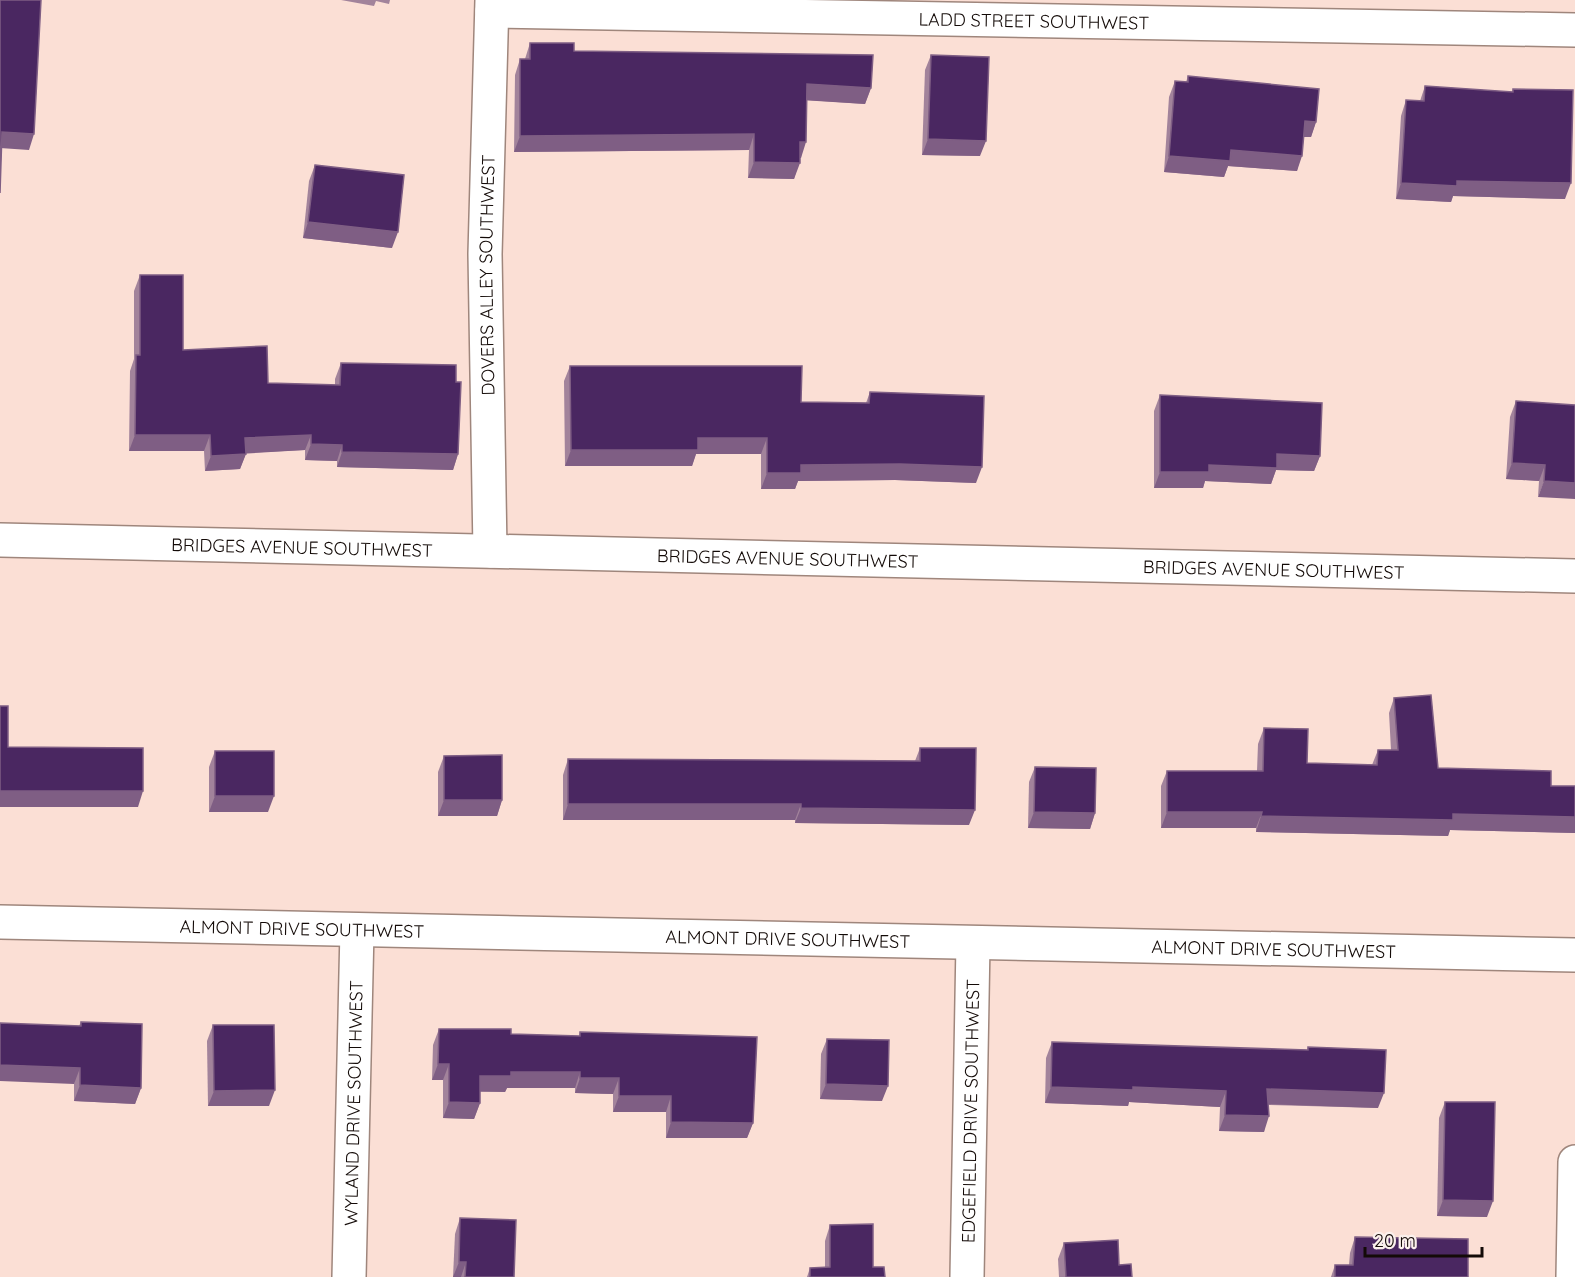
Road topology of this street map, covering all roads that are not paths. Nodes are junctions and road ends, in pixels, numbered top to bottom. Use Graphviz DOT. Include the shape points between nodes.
graph roads {
  1 [pos="492,5"];
  2 [pos="1575,30"];
  3 [pos="0,540"];
  4 [pos="490,551"];
  5 [pos="1575,576"];
  6 [pos="0,922"];
  7 [pos="357,930"];
  8 [pos="973,943"];
  9 [pos="1575,955"];
  10 [pos="1575,1162"];
  11 [pos="349,1277"];
  12 [pos="967,1277"];
  13 [pos="1573,1277"];
  1 -- 2 [label="street, LADD STREET SOUTHWEST"];
  1 -- 4 [label="street, DOVERS ALLEY SOUTHWEST" via="485,254"];
  3 -- 4 [label="street, BRIDGES AVENUE SOUTHWEST"];
  4 -- 5 [label="street, BRIDGES AVENUE SOUTHWEST"];
  6 -- 7 [label="street, ALMONT DRIVE SOUTHWEST"];
  7 -- 8 [label="street, ALMONT DRIVE SOUTHWEST"];
  7 -- 11 [label="street, WYLAND DRIVE SOUTHWEST"];
  8 -- 9 [label="street, ALMONT DRIVE SOUTHWEST"];
  8 -- 12 [label="street, EDGEFIELD DRIVE SOUTHWEST"];
  10 -- 13 [label="street"];
}
